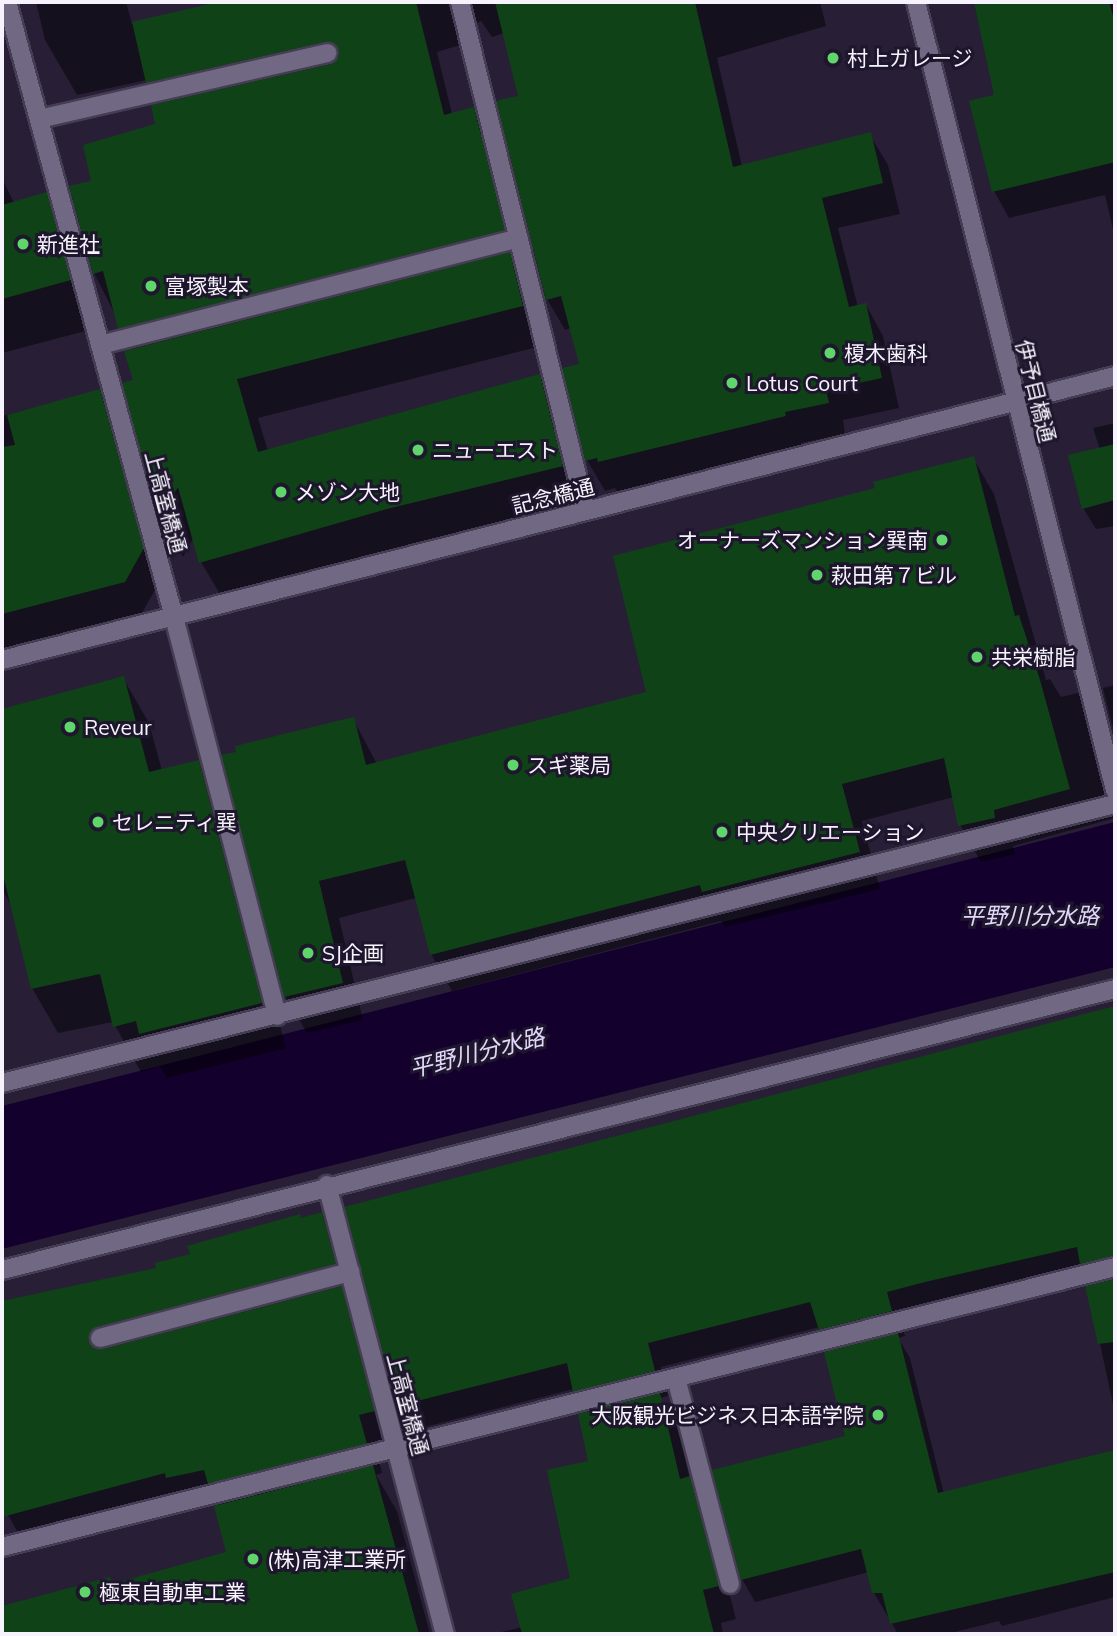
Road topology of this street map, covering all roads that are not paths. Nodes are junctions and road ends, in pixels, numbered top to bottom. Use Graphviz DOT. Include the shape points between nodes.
graph roads {
  1 [pos="7,2"];
  2 [pos="460,2"];
  3 [pos="916,2"];
  4 [pos="328,53"];
  5 [pos="39,119"];
  6 [pos="519,238"];
  7 [pos="100,345"];
  8 [pos="1115,376"];
  9 [pos="1015,401"];
  10 [pos="586,511"];
  11 [pos="174,617"];
  12 [pos="2,660"];
  13 [pos="1115,790"];
  14 [pos="1115,804"];
  15 [pos="1115,989"];
  16 [pos="277,1016"];
  17 [pos="2,1083"];
  18 [pos="327,1185"];
  19 [pos="1115,1267"];
  20 [pos="2,1270"];
  21 [pos="350,1272"];
  22 [pos="100,1338"];
  23 [pos="677,1378"];
  24 [pos="396,1449"];
  25 [pos="2,1547"];
  26 [pos="730,1584"];
  27 [pos="445,1634"];
  1 -- 5 [label="street, 上高室橋通"];
  2 -- 6 [label="street"];
  3 -- 9 [label="street, 伊予目橋通"];
  4 -- 5 [label="street"];
  5 -- 7 [label="street, 上高室橋通"];
  6 -- 7 [label="street"];
  6 -- 10 [label="street"];
  7 -- 11 [label="street, 上高室橋通"];
  8 -- 9 [label="street, 記念橋通"];
  9 -- 10 [label="street, 記念橋通"];
  9 -- 13 [label="street, 伊予目橋通"];
  10 -- 11 [label="street, 記念橋通"];
  11 -- 12 [label="street, 記念橋通"];
  11 -- 16 [label="street, 上高室橋通"];
  14 -- 16 [label="street"];
  15 -- 18 [label="street"];
  16 -- 17 [label="street"];
  18 -- 20 [label="street"];
  18 -- 21 [label="street, 上高室橋通"];
  19 -- 23 [label="street"];
  21 -- 22 [label="street"];
  21 -- 24 [label="street, 上高室橋通"];
  23 -- 24 [label="street"];
  23 -- 26 [label="street"];
  24 -- 25 [label="street"];
  24 -- 27 [label="street, 上高室橋通"];
}
